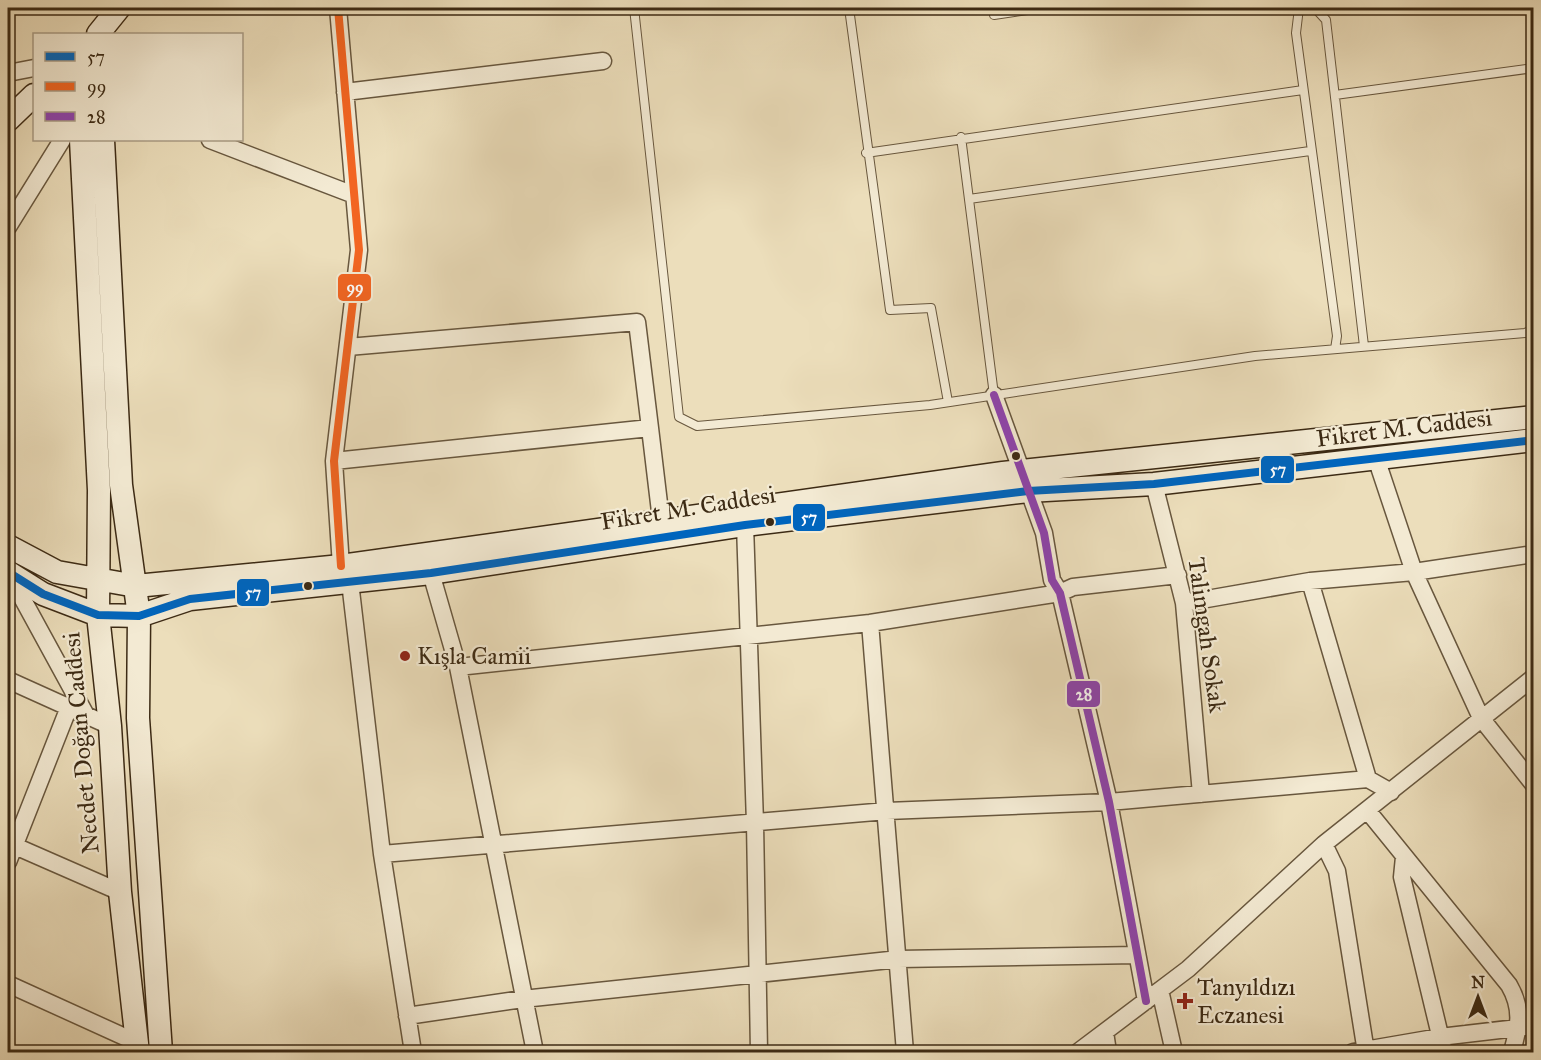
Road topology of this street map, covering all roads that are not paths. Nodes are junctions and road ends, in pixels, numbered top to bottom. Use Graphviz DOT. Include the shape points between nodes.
graph roads {
  1 [pos="119,8"];
  2 [pos="338,8"];
  3 [pos="634,8"];
  4 [pos="849,8"];
  5 [pos="994,8"];
  6 [pos="1041,8"];
  7 [pos="1299,8"];
  8 [pos="1315,8"];
  9 [pos="99,33"];
  10 [pos="603,61"];
  11 [pos="33,68"];
  12 [pos="1533,68"];
  13 [pos="8,69"];
  14 [pos="1303,90"];
  15 [pos="345,92"];
  16 [pos="33,96"];
  17 [pos="1335,96"];
  18 [pos="8,120"];
  19 [pos="961,138"];
  20 [pos="61,141"];
  21 [pos="81,141"];
  22 [pos="103,141"];
  23 [pos="213,141"];
  24 [pos="1310,151"];
  25 [pos="866,153"];
  26 [pos="354,195"];
  27 [pos="969,199"];
  28 [pos="8,226"];
  29 [pos="1533,329"];
  30 [pos="1364,346"];
  31 [pos="348,347"];
  32 [pos="1335,349"];
  33 [pos="994,395"];
  34 [pos="948,402"];
  35 [pos="1533,417"];
  36 [pos="650,428"];
  37 [pos="1533,440"];
  38 [pos="1376,458"];
  39 [pos="334,461"];
  40 [pos="1024,481"];
  41 [pos="1154,484"];
  42 [pos="661,520"];
  43 [pos="745,525"];
  44 [pos="8,546"];
  45 [pos="1533,554"];
  46 [pos="1414,572"];
  47 [pos="8,573"];
  48 [pos="431,573"];
  49 [pos="346,574"];
  50 [pos="1178,575"];
  51 [pos="98,579"];
  52 [pos="1310,580"];
  53 [pos="136,586"];
  54 [pos="1060,593"];
  55 [pos="1184,603"];
  56 [pos="98,615"];
  57 [pos="139,616"];
  58 [pos="870,623"];
  59 [pos="747,635"];
  60 [pos="458,667"];
  61 [pos="1533,677"];
  62 [pos="8,680"];
  63 [pos="69,707"];
  64 [pos="86,715"];
  65 [pos="1481,718"];
  66 [pos="110,726"];
  67 [pos="1368,779"];
  68 [pos="1533,785"];
  69 [pos="1391,792"];
  70 [pos="1201,794"];
  71 [pos="1109,802"];
  72 [pos="1367,810"];
  73 [pos="886,811"];
  74 [pos="755,823"];
  75 [pos="493,843"];
  76 [pos="1324,844"];
  77 [pos="10,845"];
  78 [pos="382,854"];
  79 [pos="1404,857"];
  80 [pos="8,862"];
  81 [pos="120,892"];
  82 [pos="1137,955"];
  83 [pos="899,959"];
  84 [pos="757,974"];
  85 [pos="8,984"];
  86 [pos="1160,990"];
  87 [pos="523,999"];
  88 [pos="1146,1001"];
  89 [pos="407,1016"];
  90 [pos="1526,1028"];
  91 [pos="1105,1032"];
  92 [pos="1442,1045"];
  93 [pos="138,1048"];
  94 [pos="1362,1052"];
  95 [pos="161,1053"];
  96 [pos="413,1053"];
  97 [pos="535,1053"];
  98 [pos="759,1053"];
  99 [pos="905,1053"];
  100 [pos="1078,1053"];
  101 [pos="1108,1053"];
  102 [pos="1174,1053"];
  103 [pos="1512,1053"];
  1 -- 9 [label="main road"];
  2 -- 15 [label="street"];
  3 -- 34 [label="lane" via="680,417 698,426"];
  4 -- 25 [label="lane"];
  5 -- 6 [label="lane" via="994,15"];
  7 -- 14 [label="lane" via="1296,33"];
  8 -- 17 [label="lane" via="1326,20"];
  10 -- 15 [label="street"];
  11 -- 13 [label="street"];
  12 -- 17 [label="lane"];
  14 -- 19 [label="lane"];
  14 -- 24 [label="lane"];
  15 -- 26 [label="street"];
  16 -- 18 [label="main road"];
  17 -- 30 [label="lane"];
  19 -- 25 [label="lane"];
  19 -- 27 [label="lane"];
  20 -- 28 [label="street"];
  21 -- 51 [label="main road, Necdet Doğan Caddesi" via="99,490"];
  22 -- 53 [label="main road" via="121,485"];
  23 -- 26 [label="street"];
  24 -- 27 [label="lane"];
  24 -- 32 [label="lane" via="1337,336"];
  25 -- 34 [label="lane" via="890,310 931,308"];
  26 -- 31 [label="street" via="359,250"];
  27 -- 33 [label="lane"];
  29 -- 30 [label="lane" via="1525,333"];
  30 -- 32 [label="lane"];
  31 -- 36 [label="street" via="637,322"];
  31 -- 39 [label="street"];
  32 -- 33 [label="lane" via="1255,356"];
  33 -- 34 [label="lane"];
  33 -- 40 [label="street"];
  35 -- 40 [label="main road"];
  36 -- 39 [label="street"];
  36 -- 42 [label="street"];
  37 -- 38 [label="main road, Fikret M. Caddesi"];
  38 -- 41 [label="main road, Fikret M. Caddesi"];
  38 -- 46 [label="street"];
  39 -- 49 [label="street"];
  40 -- 41 [label="main road, Fikret M. Caddesi"];
  40 -- 42 [label="main road"];
  40 -- 43 [label="main road, Fikret M. Caddesi"];
  40 -- 54 [label="street" via="1044,533 1052,580"];
  41 -- 50 [label="street, Talimgah Sokak"];
  42 -- 49 [label="main road"];
  43 -- 48 [label="main road, Fikret M. Caddesi"];
  43 -- 59 [label="street"];
  44 -- 51 [label="main road" via="57,572"];
  45 -- 46 [label="street"];
  46 -- 52 [label="street"];
  46 -- 65 [label="street"];
  47 -- 56 [label="main road, Fikret M. Caddesi" via="43,594"];
  47 -- 64 [label="street"];
  48 -- 49 [label="main road, Fikret M. Caddesi"];
  48 -- 60 [label="street"];
  49 -- 53 [label="main road"];
  49 -- 57 [label="main road, Fikret M. Caddesi" via="190,599"];
  49 -- 78 [label="street"];
  50 -- 54 [label="street" via="1073,587"];
  50 -- 55 [label="street, Talimgah Sokak"];
  51 -- 53 [label="main road"];
  51 -- 56 [label="main road, Necdet Doğan Caddesi"];
  52 -- 55 [label="street"];
  52 -- 67 [label="street"];
  53 -- 57 [label="main road"];
  54 -- 58 [label="street"];
  54 -- 71 [label="street"];
  55 -- 70 [label="street, Talimgah Sokak"];
  56 -- 57 [label="main road, Fikret M. Caddesi"];
  56 -- 66 [label="main road, Necdet Doğan Caddesi"];
  57 -- 95 [label="main road" via="138,718"];
  58 -- 59 [label="street"];
  58 -- 73 [label="street"];
  59 -- 60 [label="street"];
  59 -- 74 [label="street"];
  60 -- 75 [label="street"];
  61 -- 65 [label="street"];
  62 -- 63 [label="street"];
  63 -- 64 [label="street"];
  63 -- 77 [label="street"];
  64 -- 66 [label="street"];
  65 -- 68 [label="street"];
  65 -- 69 [label="street"];
  66 -- 81 [label="main road, Necdet Doğan Caddesi"];
  67 -- 69 [label="street"];
  67 -- 70 [label="street"];
  69 -- 72 [label="street"];
  70 -- 71 [label="street"];
  71 -- 73 [label="street"];
  71 -- 82 [label="street"];
  72 -- 76 [label="street"];
  72 -- 79 [label="street"];
  73 -- 74 [label="street"];
  73 -- 83 [label="street"];
  74 -- 75 [label="street"];
  74 -- 84 [label="street"];
  75 -- 78 [label="street"];
  75 -- 87 [label="street"];
  76 -- 86 [label="street"];
  76 -- 94 [label="street" via="1337,871"];
  77 -- 80 [label="street"];
  77 -- 81 [label="street"];
  78 -- 89 [label="street"];
  79 -- 90 [label="street" via="1509,985"];
  79 -- 92 [label="street" via="1402,877"];
  81 -- 93 [label="main road, Necdet Doğan Caddesi"];
  82 -- 83 [label="street"];
  82 -- 88 [label="street"];
  83 -- 84 [label="street"];
  83 -- 99 [label="street"];
  84 -- 87 [label="street"];
  84 -- 98 [label="street"];
  85 -- 93 [label="street"];
  86 -- 88 [label="street"];
  86 -- 102 [label="street"];
  87 -- 89 [label="street"];
  87 -- 97 [label="street"];
  88 -- 91 [label="street"];
  89 -- 96 [label="street"];
  90 -- 92 [label="street"];
  90 -- 103 [label="street"];
  91 -- 100 [label="street"];
  91 -- 101 [label="street"];
  92 -- 94 [label="street"];
}
